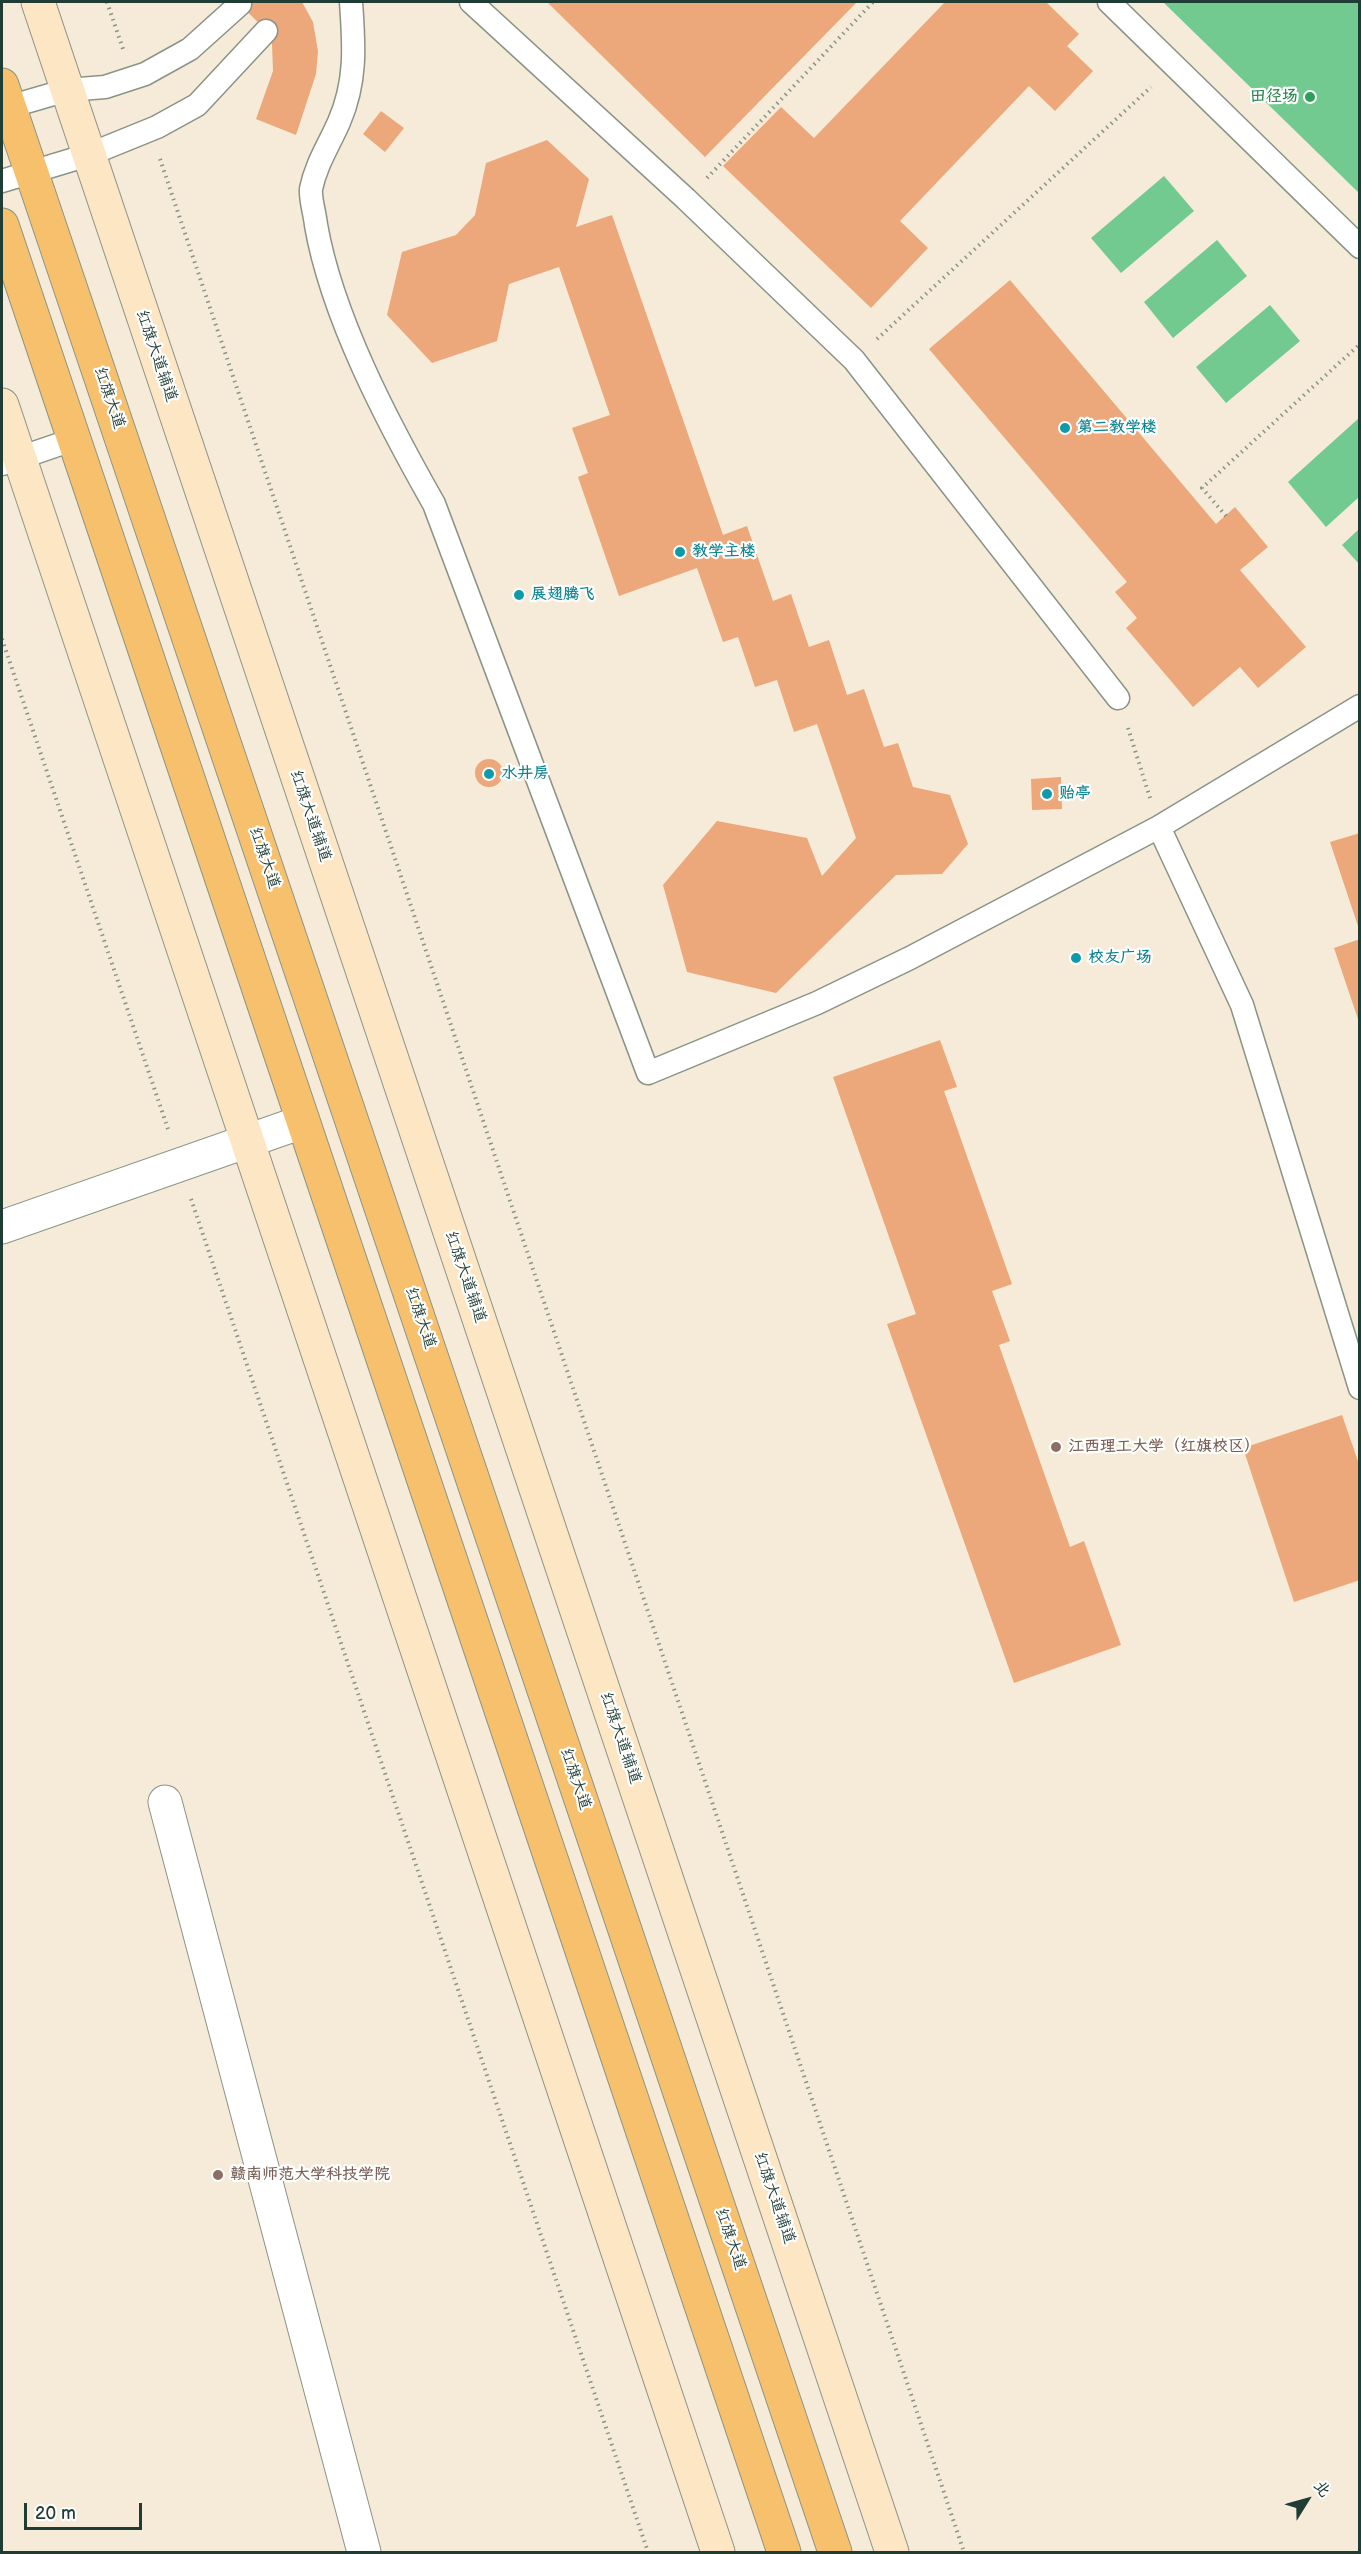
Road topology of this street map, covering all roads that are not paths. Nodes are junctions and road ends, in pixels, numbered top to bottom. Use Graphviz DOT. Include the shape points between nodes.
graph roads {
  1 [pos="38,2"];
  2 [pos="351,2"];
  3 [pos="471,2"];
  4 [pos="1109,2"];
  5 [pos="240,4"];
  6 [pos="266,31"];
  7 [pos="67,90"];
  8 [pos="4,100"];
  9 [pos="88,155"];
  10 [pos="16,176"];
  11 [pos="2,225"];
  12 [pos="1359,247"];
  13 [pos="2,405"];
  14 [pos="72,440"];
  15 [pos="10,461"];
  16 [pos="1118,698"];
  17 [pos="1359,706"];
  18 [pos="1159,827"];
  19 [pos="302,1122"];
  20 [pos="247,1141"];
  21 [pos="2,1227"];
  22 [pos="1355,1356"];
  23 [pos="1359,1388"];
  24 [pos="165,1802"];
  25 [pos="364,2553"];
  26 [pos="718,2553"];
  27 [pos="784,2553"];
  28 [pos="836,2553"];
  29 [pos="892,2553"];
  1 -- 7 [label="main road, 红旗大道辅道"];
  2 -- 18 [label="lane" via="356,50 350,89 340,122 322,153 311,191 331,290 383,405 434,504 648,1073 817,1004"];
  3 -- 16 [label="lane" via="854,360"];
  4 -- 12 [label="lane"];
  5 -- 7 [label="lane" via="190,49 133,78 105,87"];
  6 -- 9 [label="lane" via="197,105"];
  7 -- 8 [label="lane"];
  7 -- 9 [label="main road, 红旗大道辅道"];
  8 -- 10 [label="main road, 红旗大道"];
  9 -- 10 [label="lane"];
  9 -- 29 [label="main road, 红旗大道辅道"];
  10 -- 28 [label="main road, 红旗大道"];
  11 -- 14 [label="main road"];
  13 -- 15 [label="main road"];
  14 -- 15 [label="lane"];
  14 -- 19 [label="main road"];
  15 -- 20 [label="main road"];
  17 -- 18 [label="lane"];
  18 -- 22 [label="lane" via="1242,1005"];
  19 -- 20 [label="street"];
  19 -- 27 [label="main road"];
  20 -- 21 [label="street"];
  20 -- 26 [label="main road"];
  22 -- 23 [label="lane"];
  24 -- 25 [label="street"];
}
